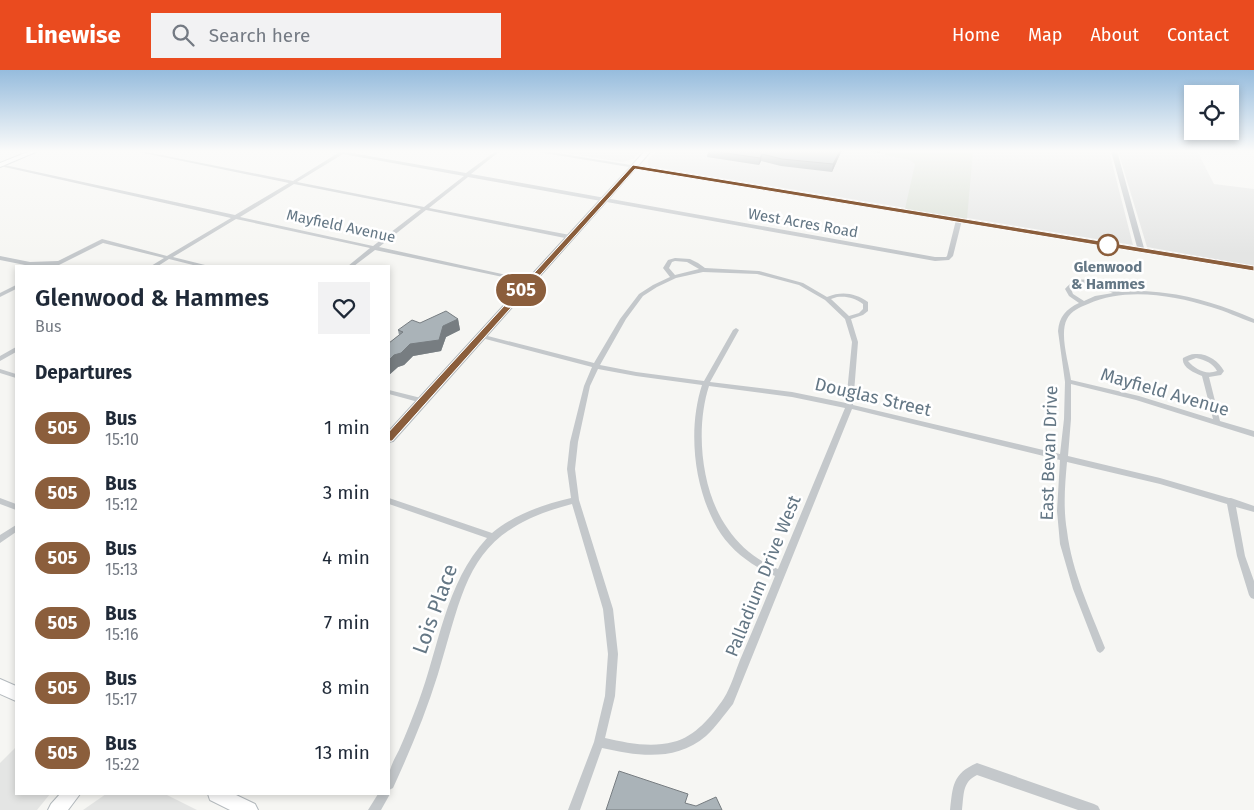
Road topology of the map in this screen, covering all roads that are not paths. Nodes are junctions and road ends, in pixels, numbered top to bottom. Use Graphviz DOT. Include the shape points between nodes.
graph roads {
  1 [pos="94,186"];
  2 [pos="288,186"];
  3 [pos="312,186"];
  4 [pos="454,186"];
  5 [pos="525,186"];
  6 [pos="616,186"];
  7 [pos="747,186"];
  8 [pos="1123,186"];
  9 [pos="603,200"];
  10 [pos="425,208"];
  11 [pos="237,217"];
  12 [pos="959,220"];
  13 [pos="570,237"];
  14 [pos="376,247"];
  15 [pos="1141,250"];
  16 [pos="0,258"];
  17 [pos="168,258"];
  18 [pos="60,263"];
  19 [pos="55,265"];
  20 [pos="156,265"];
  21 [pos="199,265"];
  22 [pos="352,265"];
  23 [pos="1254,268"];
  24 [pos="703,270"];
  25 [pos="674,277"];
  26 [pos="529,282"];
  27 [pos="15,287"];
  28 [pos="1120,294"];
  29 [pos="0,295"];
  30 [pos="827,300"];
  31 [pos="1083,303"];
  32 [pos="1254,315"];
  33 [pos="1246,317"];
  34 [pos="848,318"];
  35 [pos="1254,321"];
  36 [pos="736,330"];
  37 [pos="480,336"];
  38 [pos="15,350"];
  39 [pos="0,359"];
  40 [pos="596,366"];
  41 [pos="0,371"];
  42 [pos="1205,374"];
  43 [pos="15,376"];
  44 [pos="1068,381"];
  45 [pos="706,384"];
  46 [pos="390,392"];
  47 [pos="422,401"];
  48 [pos="849,407"];
  49 [pos="1217,422"];
  50 [pos="1254,434"];
  51 [pos="390,437"];
  52 [pos="1064,458"];
  53 [pos="575,500"];
  54 [pos="0,501"];
  55 [pos="390,501"];
  56 [pos="1231,501"];
  57 [pos="15,508"];
  58 [pos="1254,509"];
  59 [pos="15,529"];
  60 [pos="493,537"];
  61 [pos="0,540"];
  62 [pos="781,574"];
  63 [pos="1254,595"];
  64 [pos="1100,648"];
  65 [pos="0,686"];
  66 [pos="15,694"];
  67 [pos="599,742"];
  68 [pos="390,782"];
  69 [pos="70,795"];
  70 [pos="218,795"];
  71 [pos="383,795"];
  72 [pos="56,810"];
  73 [pos="249,810"];
  74 [pos="374,810"];
  75 [pos="574,810"];
  76 [pos="956,810"];
  77 [pos="1094,810"];
  1 -- 11 [label="street, Mayfield Avenue"];
  2 -- 11 [label="street"];
  3 -- 10 [label="street"];
  4 -- 10 [label="street"];
  5 -- 9 [label="street, West Acres Road"];
  6 -- 9 [label="main road"];
  7 -- 12 [label="street"];
  8 -- 15 [label="street"];
  9 -- 12 [label="street, West Acres Road" via="943,260 950,256"];
  9 -- 13 [label="main road"];
  10 -- 13 [label="street"];
  10 -- 14 [label="street"];
  11 -- 14 [label="street, Mayfield Avenue"];
  11 -- 17 [label="street"];
  12 -- 15 [label="street"];
  13 -- 26 [label="main road"];
  14 -- 22 [label="street"];
  14 -- 26 [label="street, Mayfield Avenue"];
  15 -- 23 [label="street"];
  16 -- 18 [label="street" via="30,264"];
  17 -- 18 [label="street" via="102,241"];
  17 -- 20 [label="street"];
  17 -- 21 [label="street"];
  18 -- 19 [label="street"];
  24 -- 25 [label="street"];
  24 -- 25 [label="street" via="691,261 677,259 670,261 666,268"];
  24 -- 30 [label="street" via="739,270 774,275 801,284"];
  25 -- 40 [label="street" via="641,295"];
  26 -- 37 [label="main road"];
  27 -- 29 [label="street"];
  28 -- 31 [label="street, East Bevan Drive"];
  28 -- 31 [label="street" via="1097,283 1073,283 1068,289"];
  28 -- 33 [label="street, East Bevan Drive" via="1180,298"];
  30 -- 34 [label="street"];
  30 -- 34 [label="street" via="842,294 852,295 866,303 866,310"];
  31 -- 44 [label="street, East Bevan Drive" via="1064,318 1060,328"];
  32 -- 33 [label="street"];
  33 -- 35 [label="street, East Bevan Drive"];
  34 -- 48 [label="street, Palladium Drive West" via="855,342"];
  36 -- 45 [label="street"];
  37 -- 40 [label="street, Douglas Street"];
  37 -- 47 [label="main road"];
  38 -- 39 [label="street"];
  40 -- 45 [label="street, Douglas Street"];
  40 -- 53 [label="street" via="587,386 574,442 571,469"];
  41 -- 43 [label="street"];
  42 -- 42 [label="street" via="1219,373 1220,368 1202,357 1185,359 1189,367"];
  42 -- 49 [label="street"];
  44 -- 49 [label="street, Mayfield Avenue"];
  44 -- 52 [label="street, East Bevan Drive"];
  45 -- 48 [label="street, Douglas Street" via="788,393"];
  45 -- 62 [label="street" via="699,411 698,433 703,483 723,530 735,544 749,558"];
  46 -- 47 [label="street"];
  47 -- 51 [label="main road"];
  48 -- 52 [label="street, Douglas Street"];
  48 -- 62 [label="street, Palladium Drive West"];
  49 -- 50 [label="street, Mayfield Avenue"];
  52 -- 56 [label="street, Douglas Street"];
  52 -- 64 [label="street, East Bevan Drive" via="1062,528 1067,558"];
  53 -- 60 [label="street, Lois Place" via="543,508 515,521"];
  53 -- 67 [label="street" via="608,609 613,654 610,696"];
  54 -- 57 [label="street"];
  55 -- 60 [label="street"];
  56 -- 58 [label="street, Douglas Street"];
  56 -- 63 [label="street" via="1241,556"];
  59 -- 61 [label="street"];
  60 -- 68 [label="street, Lois Place" via="468,569 456,596 414,730"];
  62 -- 67 [label="street, Palladium Drive West" via="730,700 716,721 698,737 676,747 653,752"];
  65 -- 66 [label="main road"];
  67 -- 75 [label="street"];
  69 -- 72 [label="main road"];
  70 -- 73 [label="main road"];
  71 -- 74 [label="street"];
  76 -- 77 [label="street" via="960,782 967,772 977,768"];
}
